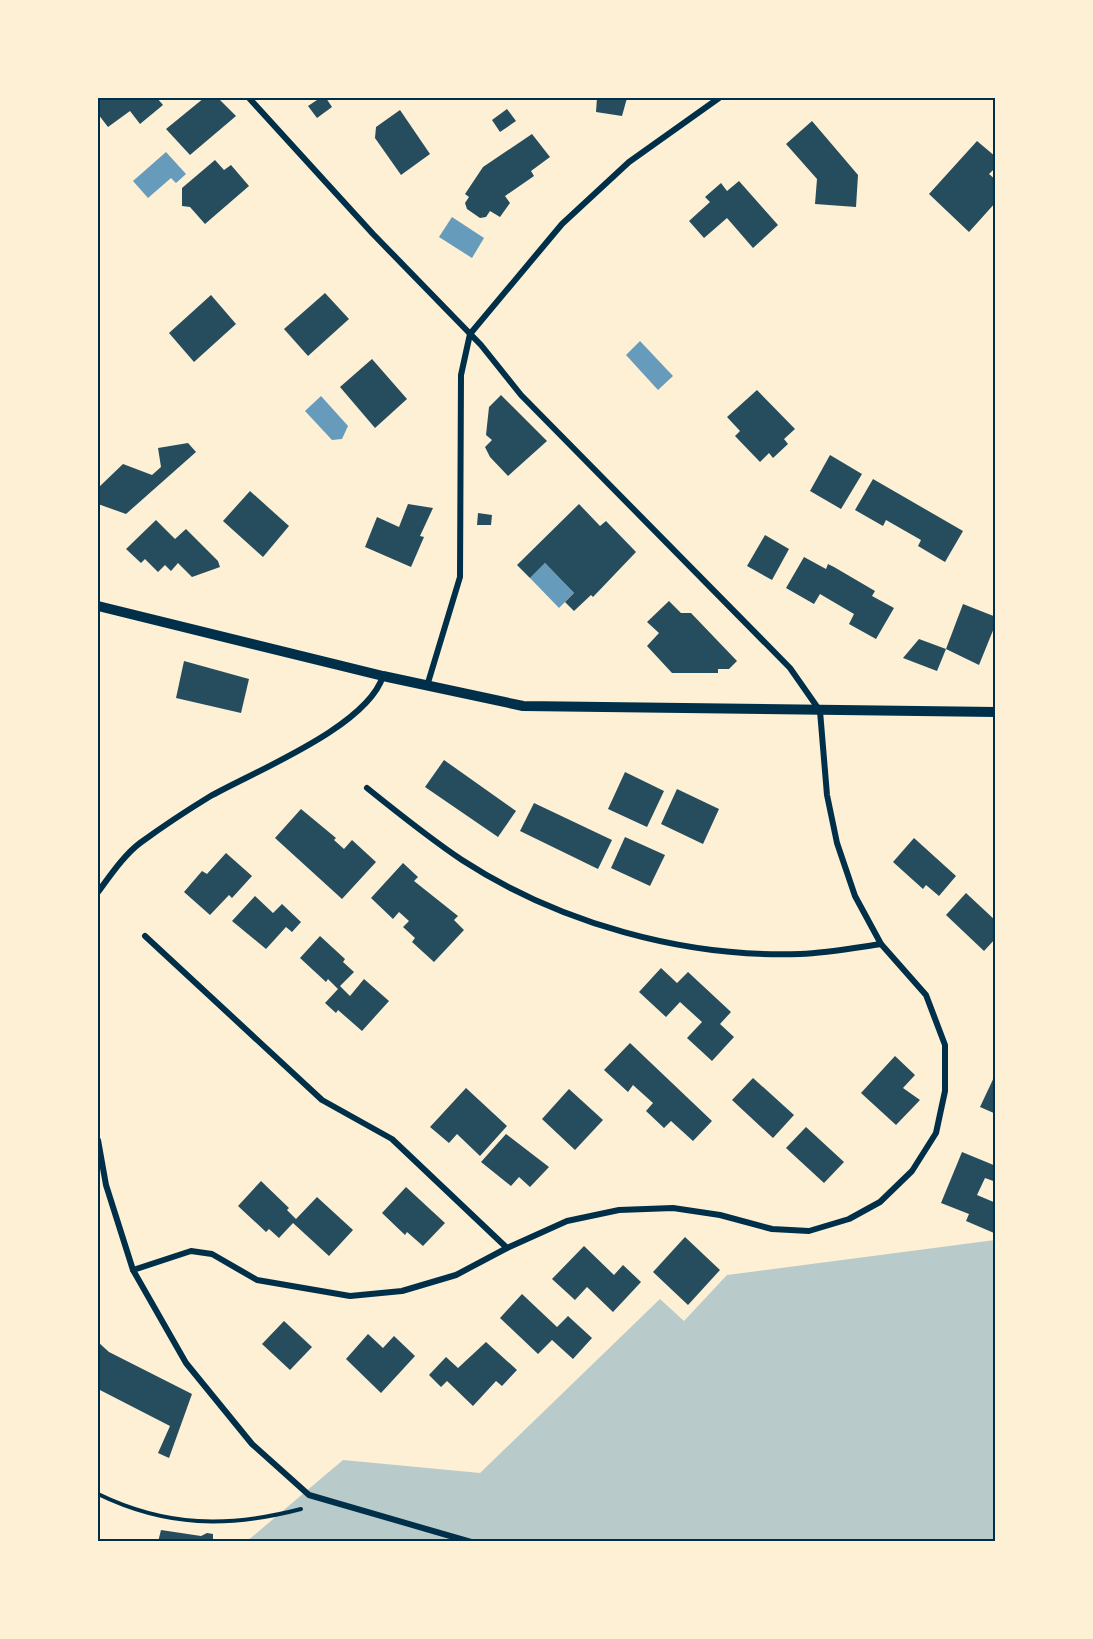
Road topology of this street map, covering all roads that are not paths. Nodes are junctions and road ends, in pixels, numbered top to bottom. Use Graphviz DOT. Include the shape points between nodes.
graph roads {
  1 [pos="249,98"];
  2 [pos="719,98"];
  3 [pos="470,334"];
  4 [pos="98,606"];
  5 [pos="383,676"];
  6 [pos="427,686"];
  7 [pos="820,711"];
  8 [pos="996,712"];
  9 [pos="367,788"];
  10 [pos="98,891"];
  11 [pos="145,936"];
  12 [pos="881,944"];
  13 [pos="98,1140"];
  14 [pos="507,1248"];
  15 [pos="133,1270"];
  16 [pos="471,1542"];
  1 -- 3 [label="street"];
  2 -- 3 [label="street" via="629,162 562,224"];
  3 -- 6 [label="street" via="461,375 460,577"];
  3 -- 7 [label="street" via="521,395 790,668"];
  4 -- 5 [label="street"];
  5 -- 6 [label="street"];
  5 -- 10 [label="street" via="362,707 335,729 208,798 137,845"];
  6 -- 7 [label="street" via="523,706"];
  7 -- 8 [label="street"];
  7 -- 12 [label="street" via="827,795 837,843 855,896"];
  9 -- 12 [label="street" via="463,861 532,897 598,924 676,944 737,952 801,954"];
  11 -- 14 [label="street" via="322,1100 392,1140"];
  12 -- 14 [label="street" via="926,995 945,1045 945,1091 936,1133 912,1171 880,1202 849,1219 809,1230 772,1229 673,1208 619,1210 567,1221"];
  13 -- 15 [label="street" via="106,1185"];
  14 -- 15 [label="street" via="456,1275 402,1291 350,1296 257,1280 212,1254 191,1251"];
  15 -- 16 [label="street" via="186,1364 252,1444 309,1495"];
}
